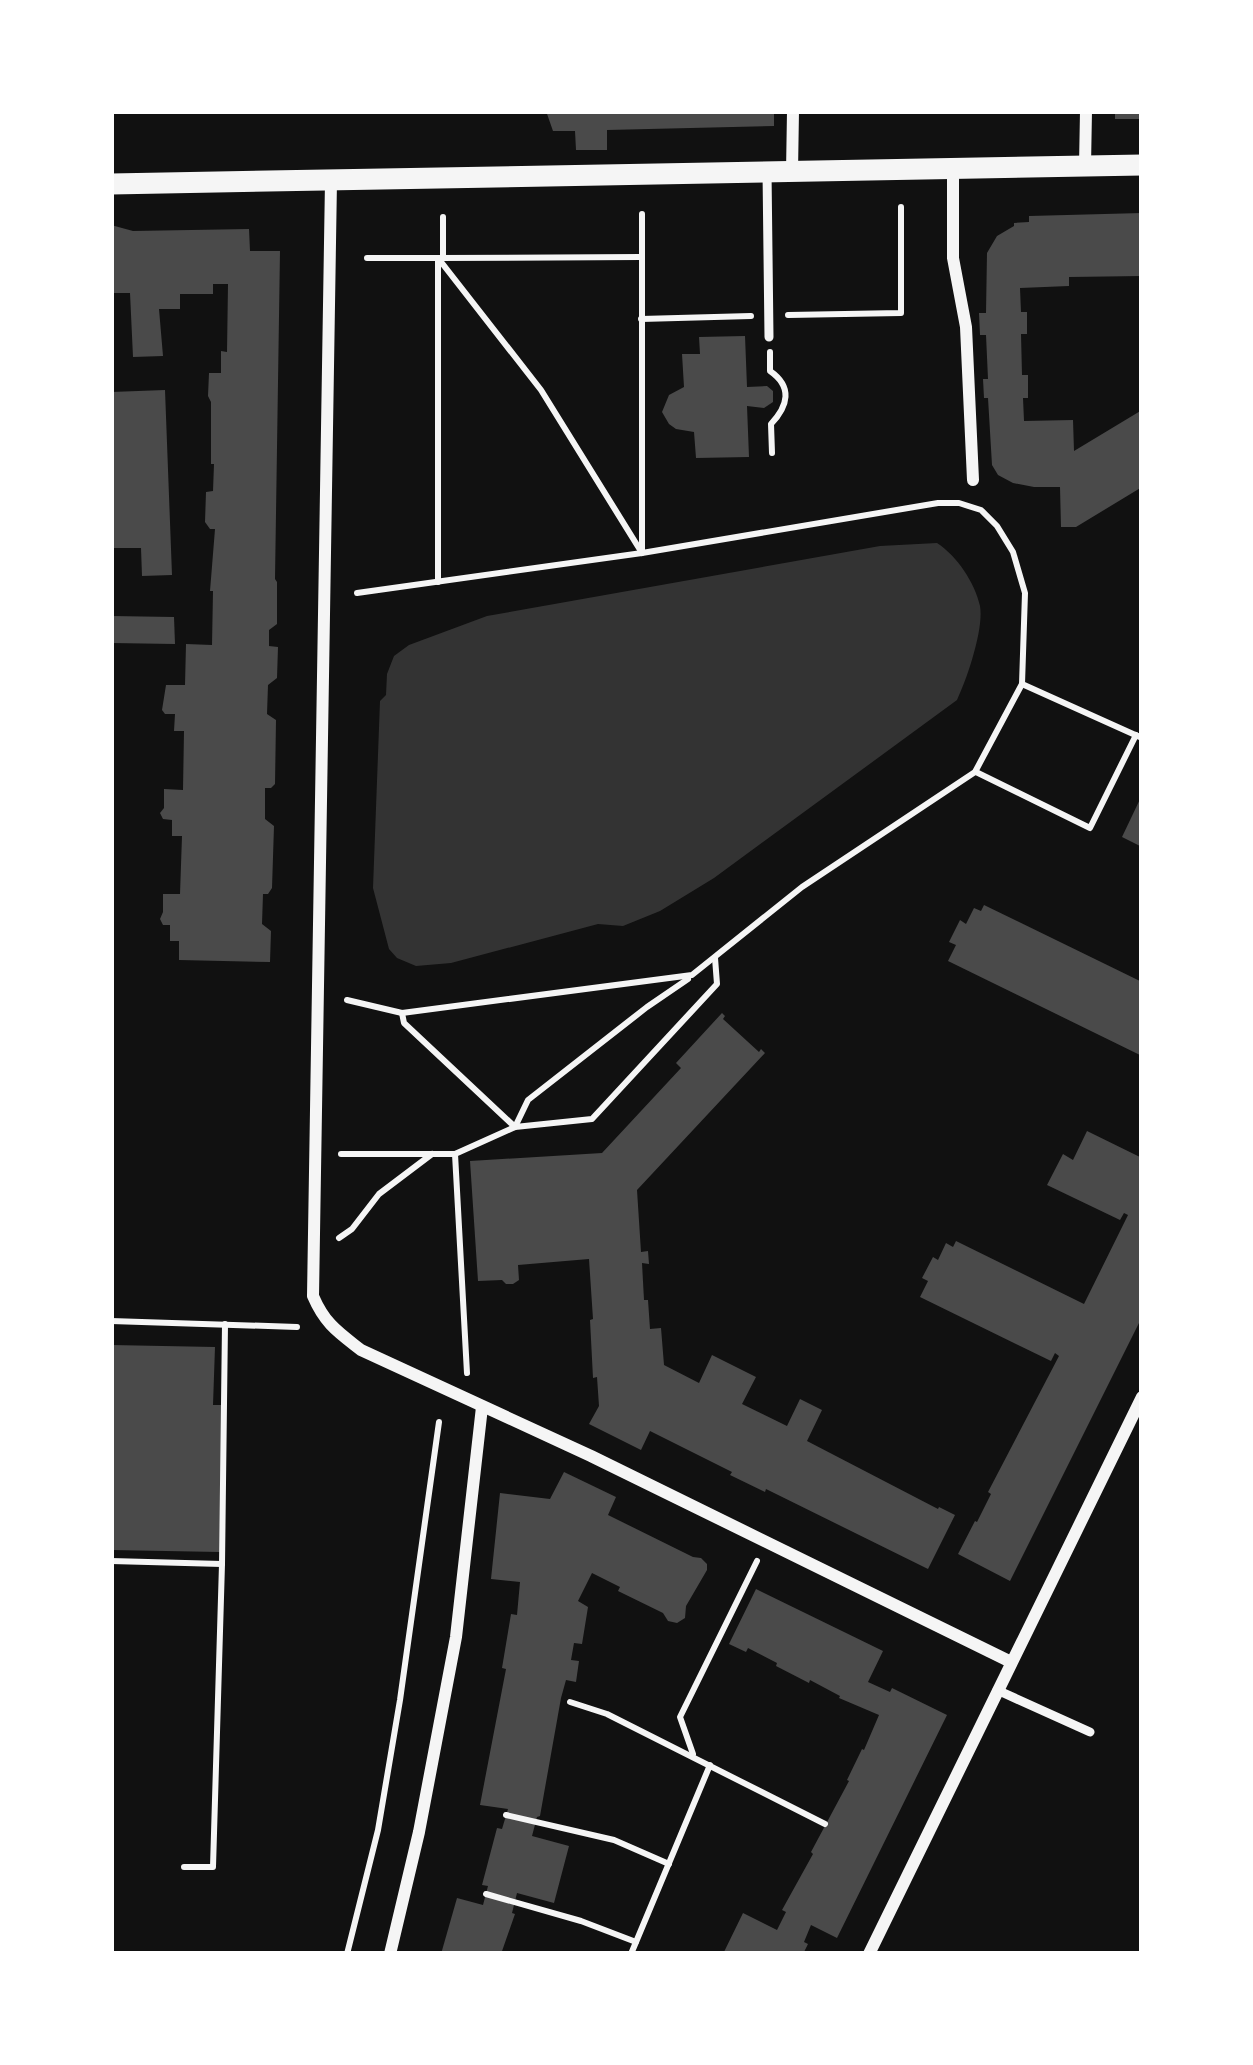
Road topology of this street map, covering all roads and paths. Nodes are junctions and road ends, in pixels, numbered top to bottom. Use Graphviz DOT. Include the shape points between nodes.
graph roads {
  1 [pos="793,111"];
  2 [pos="1086,111"];
  3 [pos="1142,165"];
  4 [pos="1085,166"];
  5 [pos="952,168"];
  6 [pos="767,171"];
  7 [pos="792,172"];
  8 [pos="331,181"];
  9 [pos="111,184"];
  10 [pos="901,207"];
  11 [pos="642,214"];
  12 [pos="443,217"];
  13 [pos="641,257"];
  14 [pos="441,258"];
  15 [pos="367,259"];
  16 [pos="770,315"];
  17 [pos="641,319"];
  18 [pos="770,337"];
  19 [pos="772,453"];
  20 [pos="973,480"];
  21 [pos="643,553"];
  22 [pos="438,582"];
  23 [pos="357,593"];
  24 [pos="1022,684"];
  25 [pos="1139,737"];
  26 [pos="975,772"];
  27 [pos="715,958"];
  28 [pos="692,975"];
  29 [pos="347,1000"];
  30 [pos="402,1013"];
  31 [pos="515,1127"];
  32 [pos="341,1154"];
  33 [pos="432,1154"];
  34 [pos="454,1154"];
  35 [pos="339,1238"];
  36 [pos="111,1321"];
  37 [pos="225,1324"];
  38 [pos="297,1327"];
  39 [pos="467,1376"];
  40 [pos="1142,1396"];
  41 [pos="482,1407"];
  42 [pos="439,1422"];
  43 [pos="111,1561"];
  44 [pos="757,1562"];
  45 [pos="222,1564"];
  46 [pos="1010,1662"];
  47 [pos="998,1690"];
  48 [pos="570,1702"];
  49 [pos="1090,1732"];
  50 [pos="694,1757"];
  51 [pos="710,1765"];
  52 [pos="506,1814"];
  53 [pos="824,1823"];
  54 [pos="669,1864"];
  55 [pos="184,1867"];
  56 [pos="486,1894"];
  57 [pos="636,1942"];
  58 [pos="347,1954"];
  59 [pos="390,1954"];
  60 [pos="631,1954"];
  61 [pos="869,1954"];
  1 -- 7 [label="street"];
  2 -- 4 [label="street"];
  3 -- 4 [label="street"];
  4 -- 5 [label="street"];
  5 -- 7 [label="street"];
  5 -- 20 [label="street"];
  6 -- 7 [label="street"];
  6 -- 8 [label="street"];
  6 -- 16 [label="lane"];
  8 -- 9 [label="street"];
  8 -- 41 [label="street" via="314,1296 332,1328 362,1350"];
  10 -- 16 [label="path" via="901,314"];
  11 -- 13 [label="path"];
  12 -- 14 [label="path"];
  13 -- 14 [label="path"];
  13 -- 17 [label="path"];
  14 -- 15 [label="path"];
  14 -- 21 [label="path" via="541,390"];
  14 -- 22 [label="path"];
  16 -- 17 [label="path"];
  16 -- 18 [label="lane"];
  17 -- 21 [label="path"];
  18 -- 19 [label="path" via="770,371 787,392 771,424"];
  21 -- 22 [label="path"];
  21 -- 24 [label="path" via="938,503 981,510 1013,553 1025,593"];
  22 -- 23 [label="path"];
  24 -- 25 [label="path"];
  24 -- 26 [label="path"];
  25 -- 26 [label="path" via="1090,828"];
  26 -- 27 [label="path" via="802,887"];
  27 -- 28 [label="path"];
  27 -- 31 [label="path" via="716,984 592,1119"];
  28 -- 30 [label="path"];
  28 -- 31 [label="path" via="528,1100"];
  29 -- 30 [label="path"];
  30 -- 31 [label="path"];
  31 -- 34 [label="path"];
  32 -- 33 [label="path"];
  33 -- 34 [label="path"];
  33 -- 35 [label="path"];
  34 -- 39 [label="path"];
  36 -- 37 [label="path"];
  37 -- 38 [label="path"];
  37 -- 45 [label="path"];
  40 -- 46 [label="street"];
  41 -- 46 [label="street"];
  41 -- 59 [label="street" via="456,1637"];
  42 -- 58 [label="path" via="378,1830"];
  43 -- 45 [label="path"];
  44 -- 50 [label="path" via="680,1717"];
  45 -- 55 [label="path" via="213,1867"];
  46 -- 47 [label="street"];
  47 -- 49 [label="lane"];
  47 -- 61 [label="street"];
  48 -- 50 [label="path"];
  50 -- 51 [label="path"];
  51 -- 53 [label="path"];
  51 -- 54 [label="path"];
  52 -- 54 [label="path" via="614,1840"];
  54 -- 57 [label="path"];
  56 -- 57 [label="path"];
  57 -- 60 [label="path"];
}
